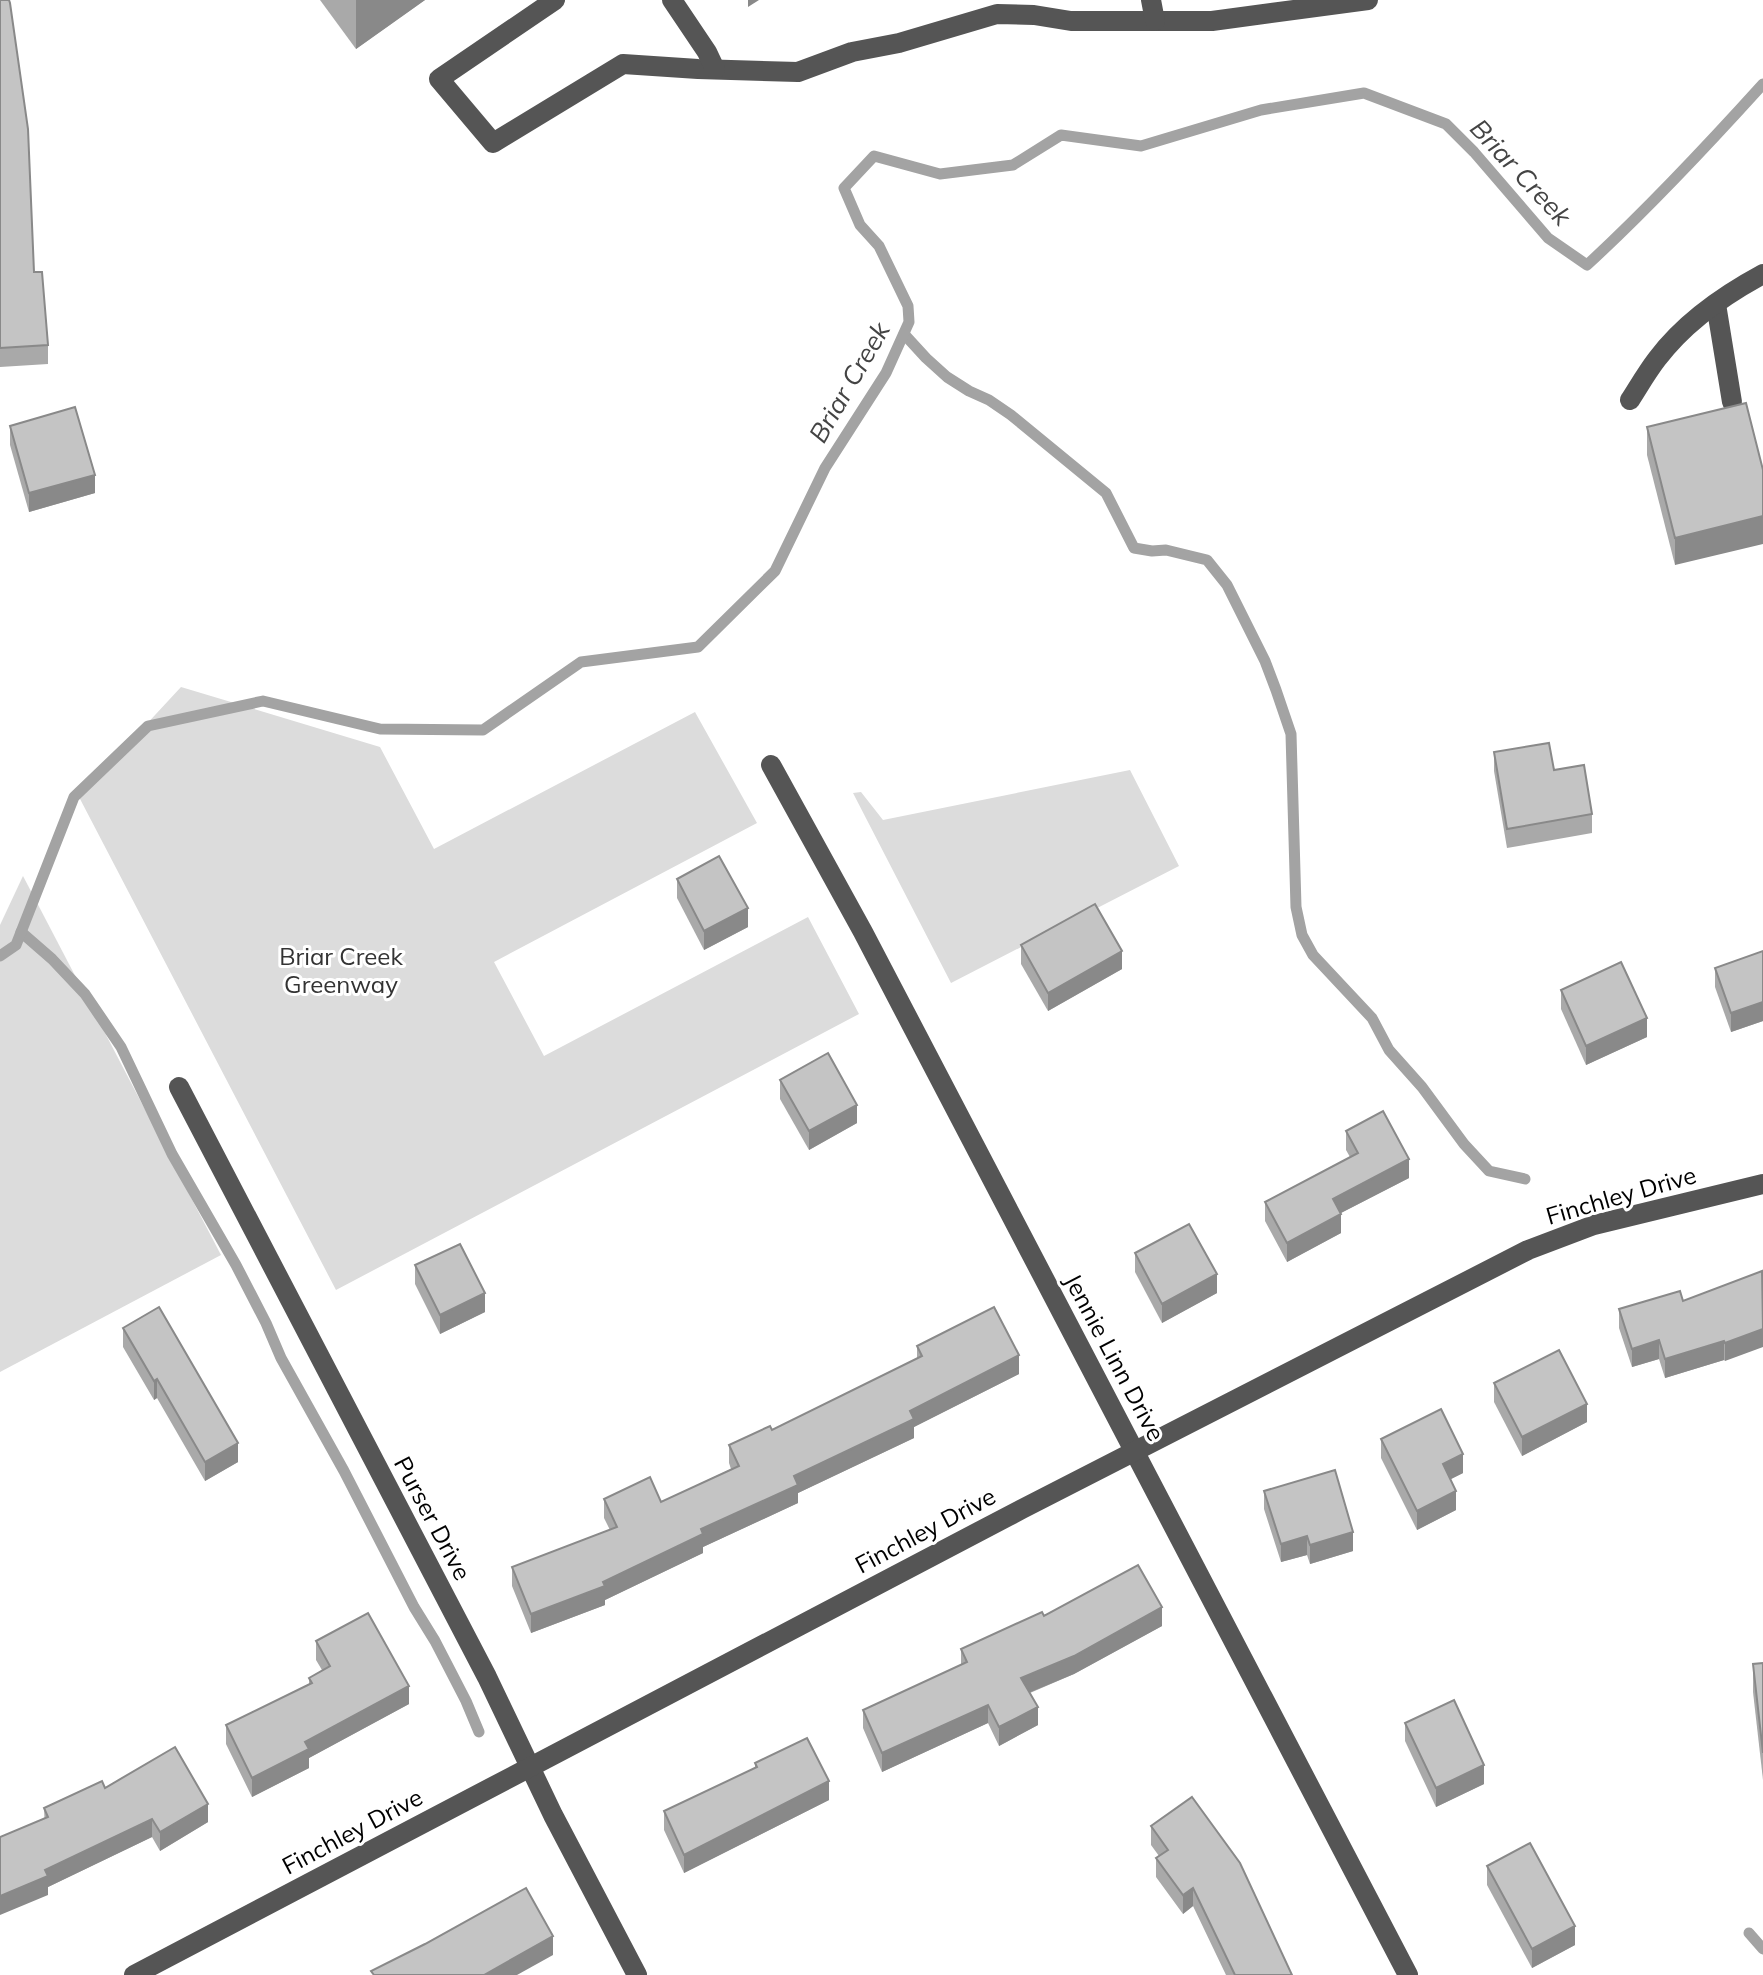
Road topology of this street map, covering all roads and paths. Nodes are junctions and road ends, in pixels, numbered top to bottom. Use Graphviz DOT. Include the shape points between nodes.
graph roads {
  1 [pos="555,0"];
  2 [pos="672,0"];
  3 [pos="1151,0"];
  4 [pos="1368,0"];
  5 [pos="1155,21"];
  6 [pos="715,69"];
  7 [pos="1763,274"];
  8 [pos="1716,304"];
  9 [pos="1630,400"];
  10 [pos="1732,402"];
  11 [pos="771,765"];
  12 [pos="179,1087"];
  13 [pos="1763,1184"];
  14 [pos="1135,1451"];
  15 [pos="530,1766"];
  16 [pos="134,1975"];
  17 [pos="637,1975"];
  18 [pos="1408,1975"];
  1 -- 6 [label="street" via="439,79 493,143 623,64"];
  2 -- 6 [label="street"];
  3 -- 5 [label="street"];
  4 -- 5 [label="street" via="1212,21"];
  5 -- 6 [label="street" via="997,14 852,52 798,72"];
  7 -- 8 [label="street"];
  8 -- 9 [label="street" via="1658,357"];
  8 -- 10 [label="street"];
  11 -- 14 [label="street, Jennie Linn Drive"];
  12 -- 15 [label="street, Purser Drive"];
  13 -- 14 [label="street, Finchley Drive" via="1594,1225 1528,1250"];
  14 -- 15 [label="street, Finchley Drive"];
  14 -- 18 [label="street, Jennie Linn Drive"];
  15 -- 16 [label="street, Finchley Drive"];
  15 -- 17 [label="street, Purser Drive"];
}
